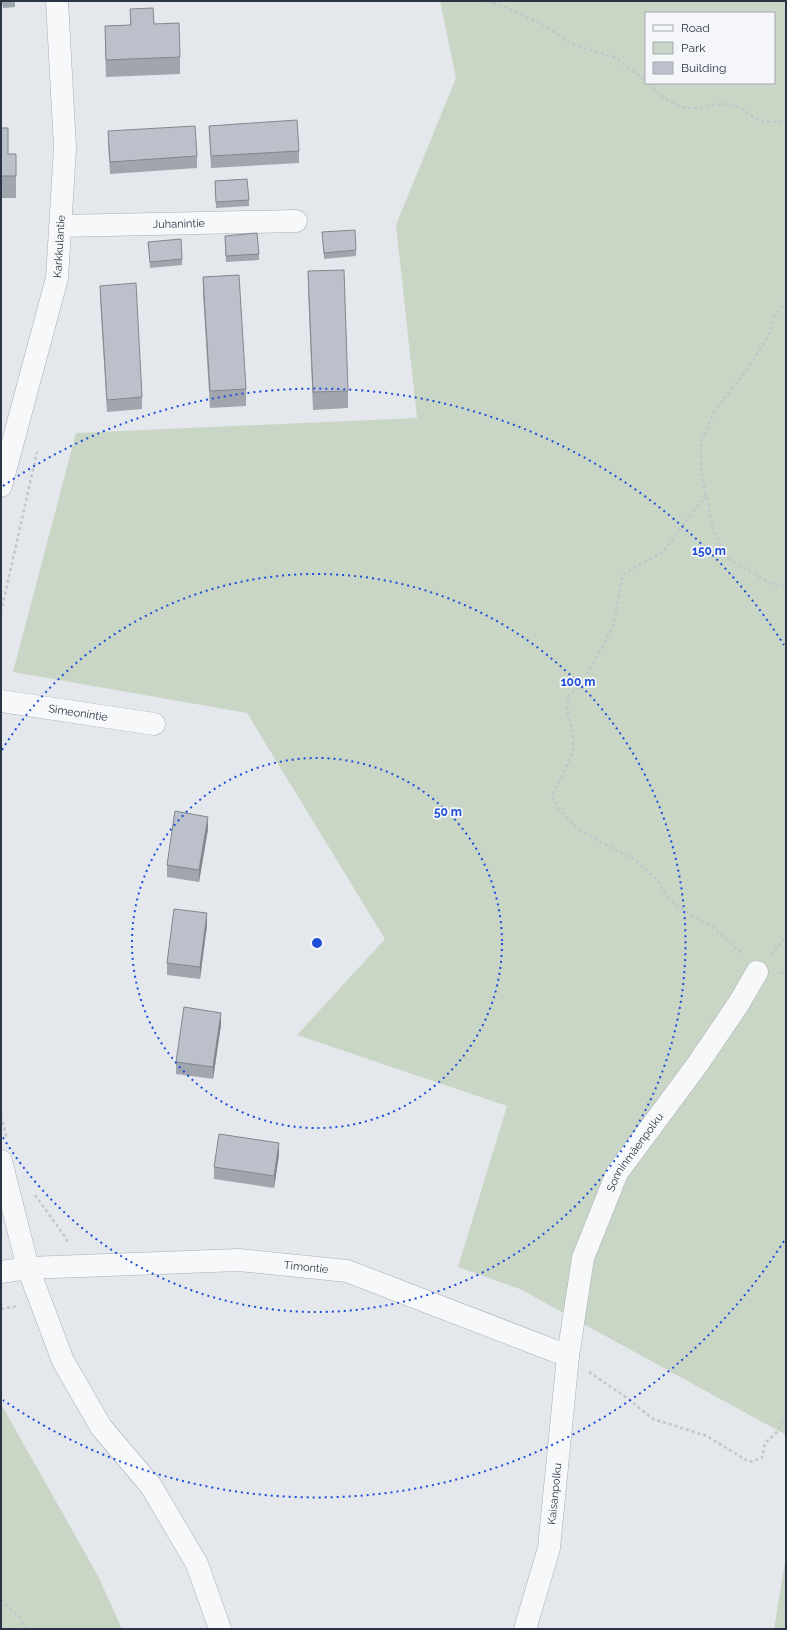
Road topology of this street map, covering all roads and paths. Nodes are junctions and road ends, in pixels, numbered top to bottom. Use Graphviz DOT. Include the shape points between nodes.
graph roads {
  1 [pos="57,1"];
  2 [pos="487,1"];
  3 [pos="645,80"];
  4 [pos="649,84"];
  5 [pos="786,122"];
  6 [pos="296,221"];
  7 [pos="61,226"];
  8 [pos="786,301"];
  9 [pos="1,486"];
  10 [pos="706,495"];
  11 [pos="786,587"];
  12 [pos="1,701"];
  13 [pos="154,724"];
  14 [pos="757,972"];
  15 [pos="1,1161"];
  16 [pos="28,1268"];
  17 [pos="1,1272"];
  18 [pos="568,1356"];
  19 [pos="786,1414"];
  20 [pos="1,1600"];
  21 [pos="26,1629"];
  22 [pos="220,1629"];
  23 [pos="525,1629"];
  1 -- 7 [label="street, Karkkulantie" via="65,148"];
  2 -- 3 [label="path" via="544,25 572,44 616,58"];
  4 -- 5 [label="path" via="662,97 680,107 731,105 760,120"];
  6 -- 7 [label="street, Juhanintie"];
  7 -- 9 [label="street, Karkkulantie" via="57,278"];
  8 -- 10 [label="path" via="774,316 770,333 749,367 714,412 701,442 701,472"];
  10 -- 11 [label="path" via="713,529 725,557 770,583"];
  10 -- 14 [label="path" via="664,552 623,574 613,627 583,682 569,696 567,712 573,732 573,752 552,796 559,809 581,831 635,859 658,880 667,897 680,908 711,926 744,955"];
  12 -- 13 [label="street, Simeonintie"];
  14 -- 18 [label="street, Sonninmäenpolku" via="697,1064 616,1173 583,1258"];
  15 -- 16 [label="street"];
  16 -- 17 [label="street, Timontie"];
  16 -- 18 [label="street, Timontie" via="239,1260 347,1271"];
  16 -- 22 [label="street" via="63,1360 101,1427 152,1486 197,1564"];
  18 -- 19 [label="path" via="652,1419 707,1436 749,1462 762,1458 765,1443 778,1430"];
  18 -- 23 [label="street, Kaisanpolku" via="549,1548"];
  20 -- 21 [label="path"];
}
